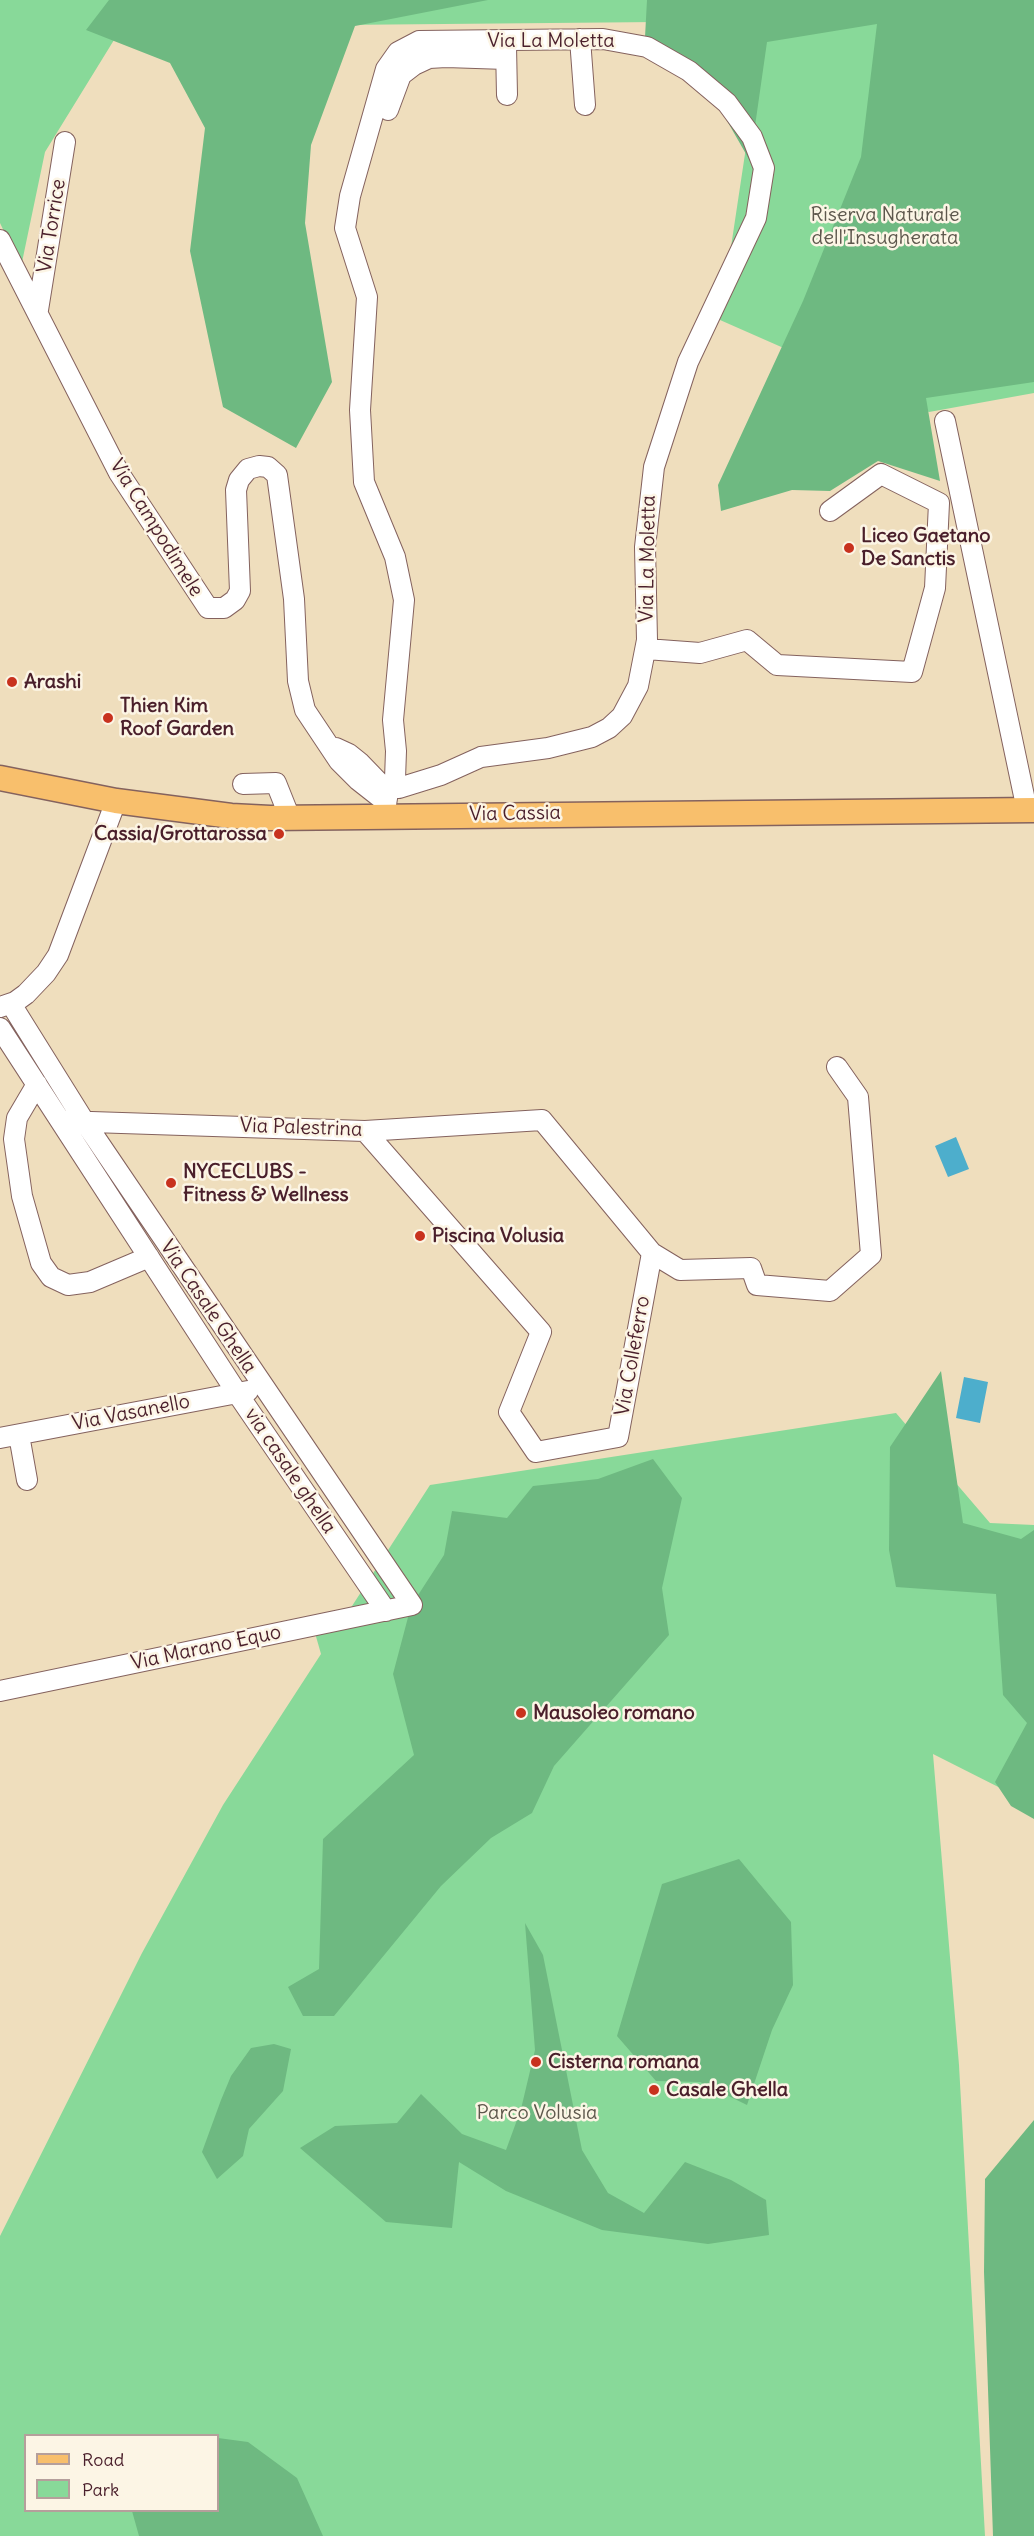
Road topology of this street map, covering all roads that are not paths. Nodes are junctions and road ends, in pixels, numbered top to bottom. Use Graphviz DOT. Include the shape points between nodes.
graph roads {
  1 [pos="580,39"];
  2 [pos="506,49"];
  3 [pos="507,95"];
  4 [pos="585,105"];
  5 [pos="388,110"];
  6 [pos="65,142"];
  7 [pos="0,240"];
  8 [pos="38,310"];
  9 [pos="945,421"];
  10 [pos="830,510"];
  11 [pos="646,649"];
  12 [pos="0,778"];
  13 [pos="243,784"];
  14 [pos="390,796"];
  15 [pos="116,801"];
  16 [pos="1031,810"];
  17 [pos="290,818"];
  18 [pos="5,1005"];
  19 [pos="0,1028"];
  20 [pos="837,1067"];
  21 [pos="37,1084"];
  22 [pos="61,1121"];
  23 [pos="84,1121"];
  24 [pos="365,1131"];
  25 [pos="652,1253"];
  26 [pos="149,1257"];
  27 [pos="262,1388"];
  28 [pos="237,1393"];
  29 [pos="9,1437"];
  30 [pos="27,1480"];
  31 [pos="412,1605"];
  32 [pos="386,1611"];
  33 [pos="0,1691"];
  1 -- 2 [label="street, Via La Moletta"];
  1 -- 4 [label="street"];
  1 -- 11 [label="street, Via La Moletta" via="637,44 657,51 689,71 732,108 757,147 764,168 753,226 688,362 654,467 645,548"];
  2 -- 3 [label="street"];
  2 -- 5 [label="street" via="429,58 414,65 401,75"];
  2 -- 14 [label="street, Via La Moletta" via="419,41 392,59 383,78 345,223 346,240 362,274 367,297 360,410 364,482 395,556 404,600"];
  6 -- 8 [label="street, Via Torrice"];
  7 -- 8 [label="street, Via Campodimele"];
  8 -- 14 [label="street, Via Campodimele" via="119,473 208,608 224,608 240,591 238,480 248,469 259,466 268,467 277,475 305,710 331,747 349,753"];
  9 -- 16 [label="street"];
  10 -- 11 [label="street" via="881,474 939,503 935,588 912,672 777,666 747,640 700,653"];
  11 -- 14 [label="street, Via La Moletta" via="633,699 622,716 601,733 560,746 481,757"];
  12 -- 15 [label="main road, Via Cassia"];
  13 -- 17 [label="street" via="276,783"];
  14 -- 16 [label="main road, Via Cassia" via="411,816"];
  14 -- 17 [label="main road, Via Cassia"];
  15 -- 17 [label="main road, Via Cassia" via="231,816"];
  15 -- 18 [label="street" via="63,945 39,982 20,1000"];
  18 -- 23 [label="street, Via Casale Ghella"];
  19 -- 21 [label="street, via casale ghella"];
  20 -- 25 [label="street" via="858,1097 871,1255 830,1291 757,1285 751,1268 680,1270"];
  21 -- 22 [label="street, via casale ghella"];
  21 -- 26 [label="street" via="17,1118 14,1139 22,1196 41,1263 51,1277 68,1285 90,1282"];
  22 -- 23 [label="street, Via Palestrina"];
  22 -- 26 [label="street, via casale ghella"];
  23 -- 24 [label="street, Via Palestrina"];
  23 -- 27 [label="street, Via Casale Ghella"];
  24 -- 25 [label="street, Via Palestrina" via="542,1120"];
  24 -- 25 [label="street, Via Colleferro" via="541,1332 509,1412 536,1452 618,1437"];
  26 -- 28 [label="street, via casale ghella"];
  27 -- 28 [label="street, Via Vasanello"];
  27 -- 31 [label="street, Via Casale Ghella"];
  28 -- 29 [label="street, Via Vasanello"];
  28 -- 32 [label="street, via casale ghella"];
  29 -- 30 [label="street"];
  31 -- 32 [label="street, Via Marano Equo"];
  32 -- 33 [label="street, Via Marano Equo"];
}
